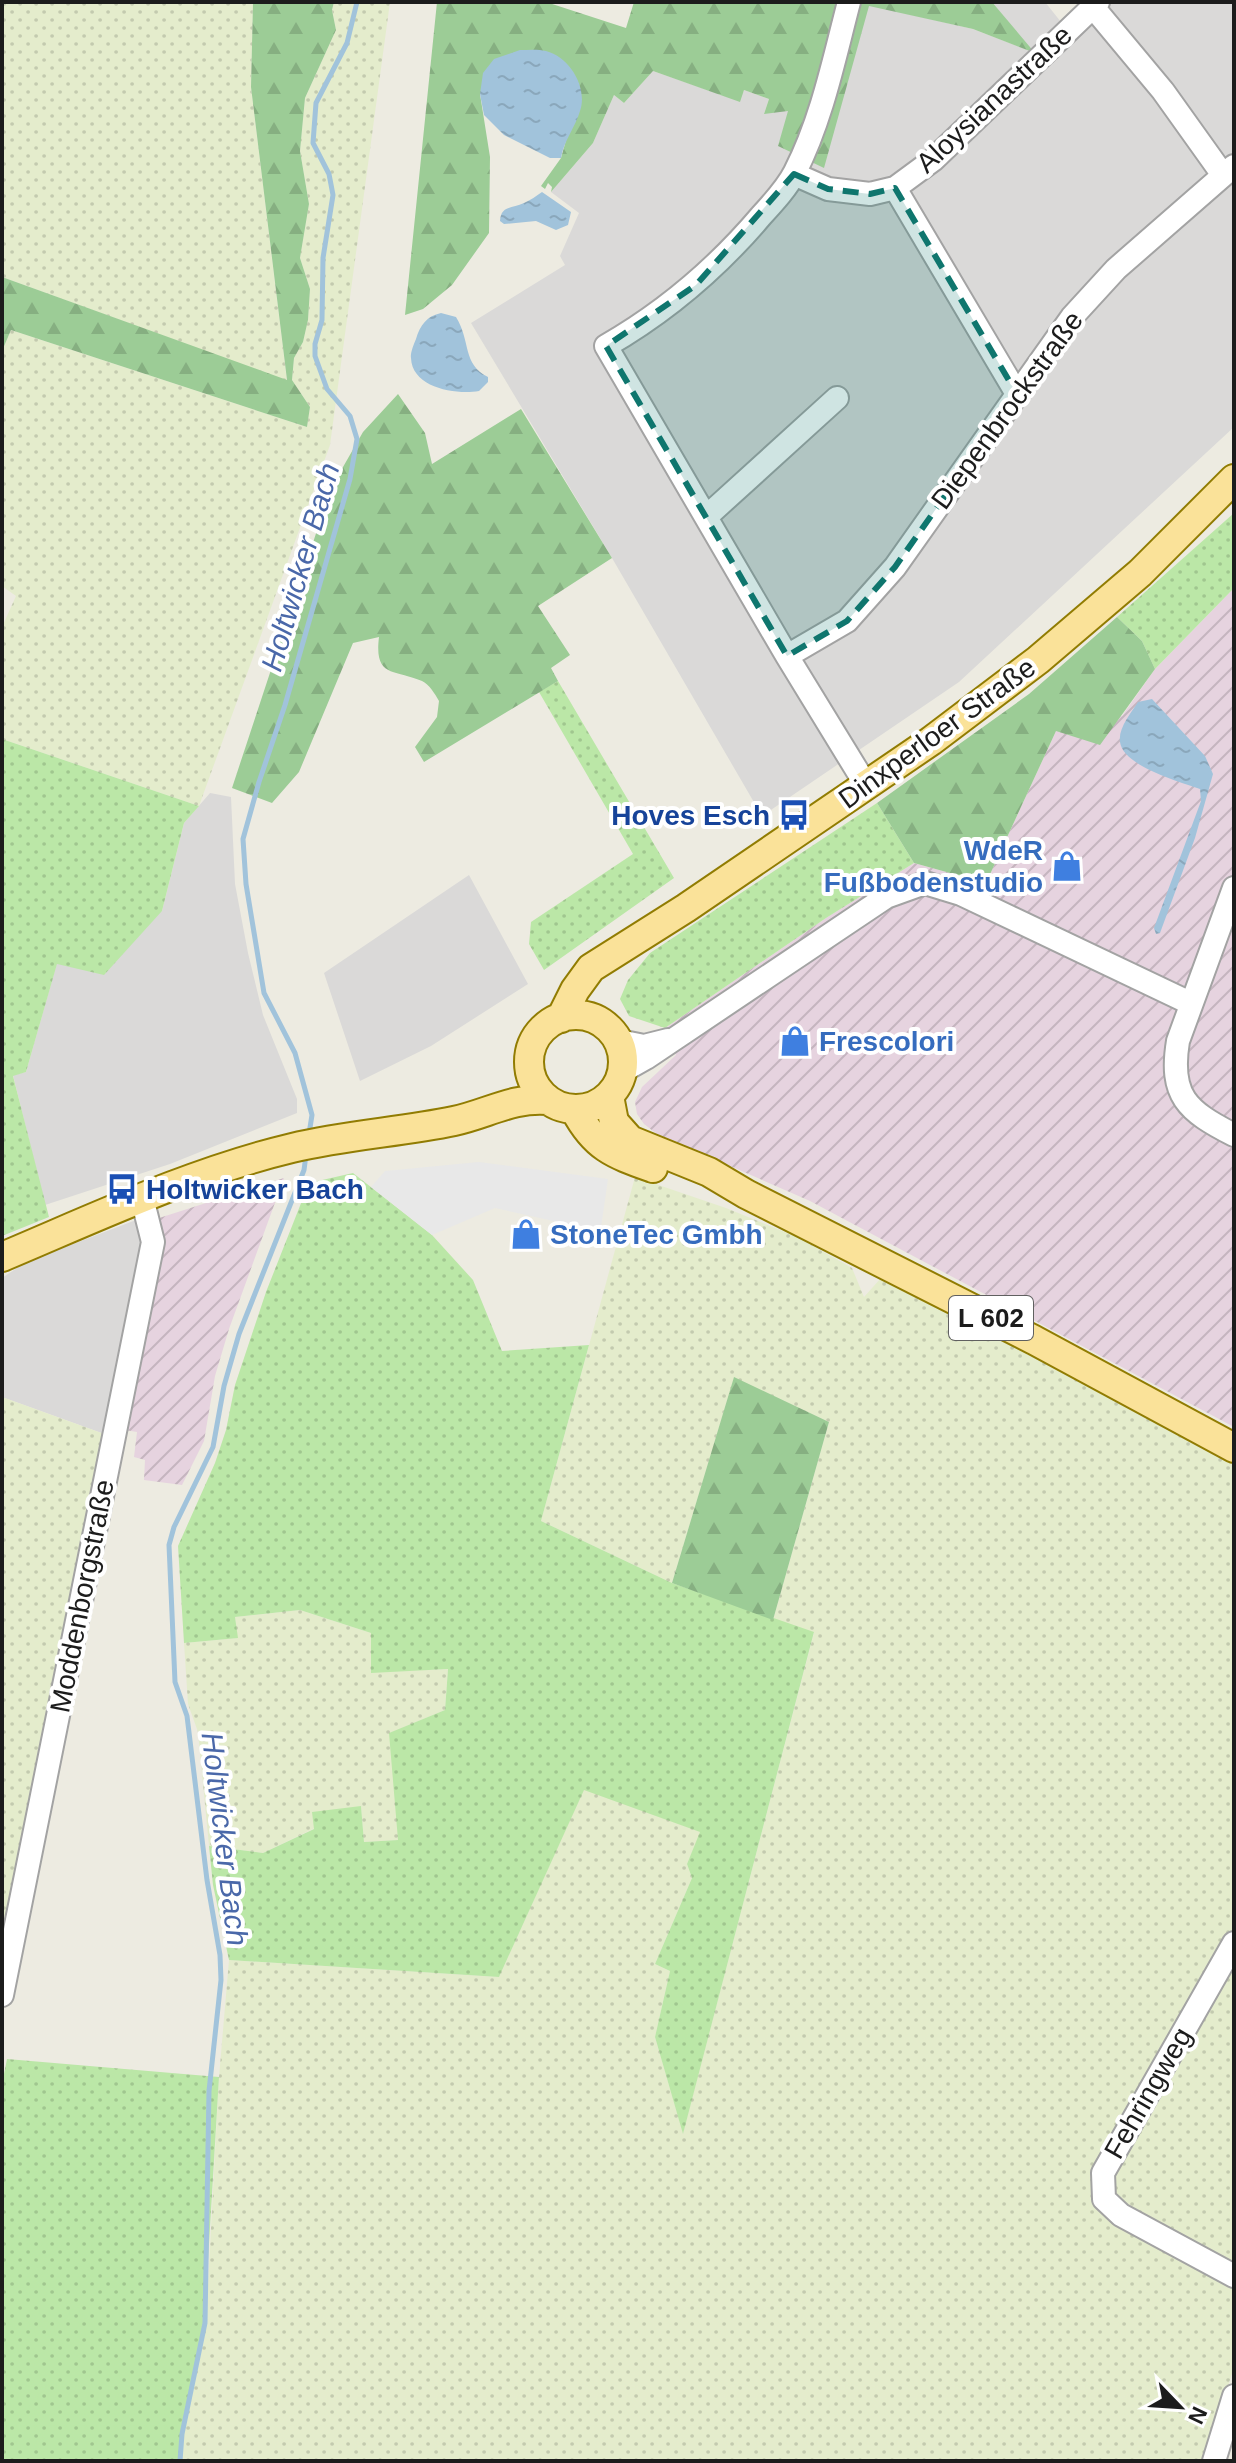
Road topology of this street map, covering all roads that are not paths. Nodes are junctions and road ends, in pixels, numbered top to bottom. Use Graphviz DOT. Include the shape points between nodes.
graph roads {
  1 [pos="849,2"];
  2 [pos="1096,4"];
  3 [pos="1229,170"];
  4 [pos="794,174"];
  5 [pos="895,188"];
  6 [pos="1017,394"];
  7 [pos="837,398"];
  8 [pos="1234,479"];
  9 [pos="706,517"];
  10 [pos="787,656"];
  11 [pos="866,785"];
  12 [pos="1234,888"];
  13 [pos="615,954"];
  14 [pos="1190,1003"];
  15 [pos="561,1018"];
  16 [pos="612,1033"];
  17 [pos="673,1039"];
  18 [pos="529,1065"];
  19 [pos="616,1083"];
  20 [pos="561,1105"];
  21 [pos="418,1126"];
  22 [pos="1234,1135"];
  23 [pos="746,1194"];
  24 [pos="142,1198"];
  25 [pos="2,1257"];
  26 [pos="1234,1448"];
  27 [pos="1234,1943"];
  28 [pos="2,1995"];
  29 [pos="1234,2276"];
  30 [pos="1234,2396"];
  31 [pos="1214,2461"];
  1 -- 4 [label="street" via="825,95"];
  2 -- 3 [label="street"];
  2 -- 5 [label="street, Aloysianastraße" via="933,160"];
  3 -- 6 [label="street, Diepenbrockstraße" via="1116,269 1072,317"];
  4 -- 5 [label="street, Aloysianastraße" via="828,189 870,194"];
  4 -- 9 [label="street" via="696,285 606,346"];
  5 -- 6 [label="street"];
  6 -- 10 [label="street, Diepenbrockstraße" via="895,567 847,621"];
  7 -- 9 [label="street"];
  8 -- 11 [label="main road, Dinxperloer Straße" via="1097,612"];
  9 -- 10 [label="street"];
  10 -- 11 [label="street"];
  11 -- 13 [label="main road, Dinxperloer Straße"];
  12 -- 14 [label="street"];
  13 -- 15 [label="main road, Dinxperloer Straße" via="591,968"];
  13 -- 16 [label="main road, Dinxperloer Straße" via="594,994 596,1013"];
  14 -- 17 [label="street" via="961,894 925,883 886,897"];
  14 -- 22 [label="street" via="1178,1041 1177,1083 1195,1112"];
  15 -- 16 [label="main road" via="591,1018"];
  15 -- 18 [label="main road" via="541,1031"];
  16 -- 17 [label="street" via="644,1046"];
  16 -- 19 [label="main road, L 602" via="623,1056"];
  17 -- 19 [label="street"];
  18 -- 20 [label="main road, L 602" via="532,1079"];
  18 -- 21 [label="main road" via="520,1076"];
  19 -- 20 [label="main road" via="593,1106"];
  19 -- 23 [label="main road, L 602" via="614,1122 630,1140 709,1172"];
  20 -- 21 [label="main road" via="515,1101 455,1121"];
  20 -- 23 [label="main road, L 602" via="611,1153 704,1187"];
  21 -- 24 [label="main road" via="292,1148"];
  23 -- 26 [label="main road, L 602"];
  24 -- 25 [label="main road"];
  24 -- 28 [label="street, Moddenborgstraße" via="153,1242"];
  27 -- 29 [label="street, Fehringweg" via="1103,2173 1104,2199 1121,2215"];
  30 -- 31 [label="street"];
}
